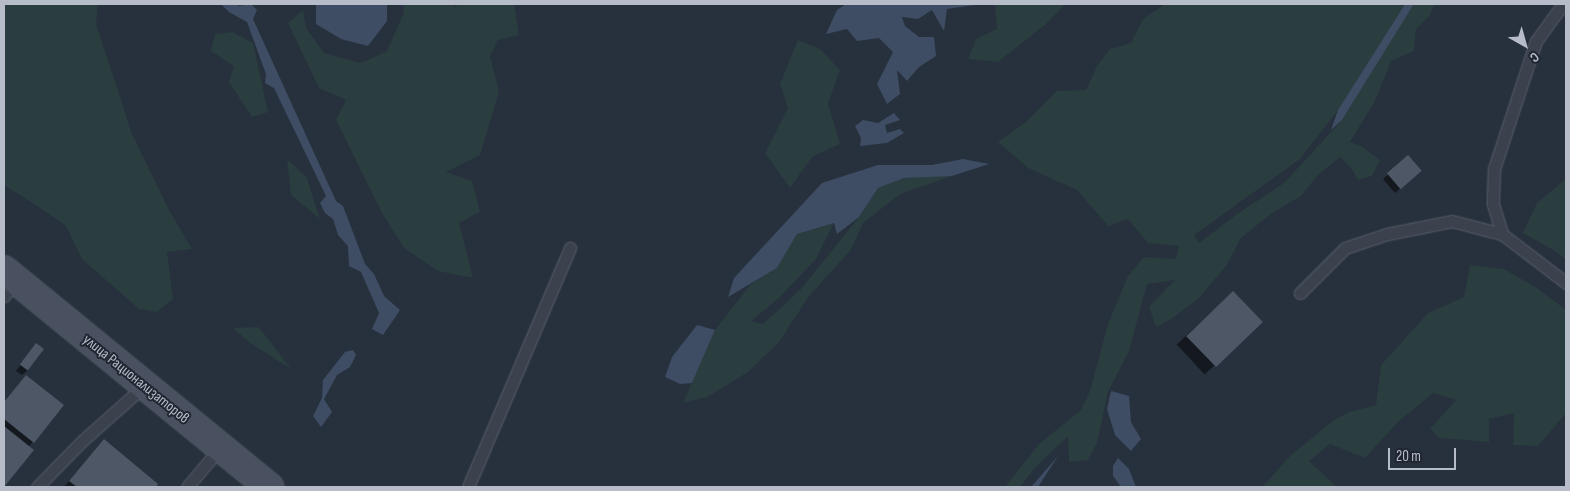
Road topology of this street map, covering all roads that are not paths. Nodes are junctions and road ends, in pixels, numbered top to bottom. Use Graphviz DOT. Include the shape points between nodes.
graph roads {
  1 [pos="1563,4"];
  2 [pos="1502,234"];
  3 [pos="570,248"];
  4 [pos="8,282"];
  5 [pos="1566,284"];
  6 [pos="1300,293"];
  7 [pos="144,386"];
  8 [pos="220,448"];
  9 [pos="38,487"];
  10 [pos="187,487"];
  11 [pos="269,487"];
  12 [pos="468,487"];
  1 -- 2 [label="lane" via="1536,41 1494,169 1493,204"];
  2 -- 5 [label="lane"];
  2 -- 6 [label="lane" via="1452,222 1387,234 1345,248"];
  3 -- 12 [label="lane"];
  4 -- 7 [label="main road, улица Рационализаторов"];
  7 -- 8 [label="main road, улица Рационализаторов"];
  7 -- 9 [label="lane"];
  8 -- 10 [label="lane"];
  8 -- 11 [label="main road, улица Рационализаторов"];
}
